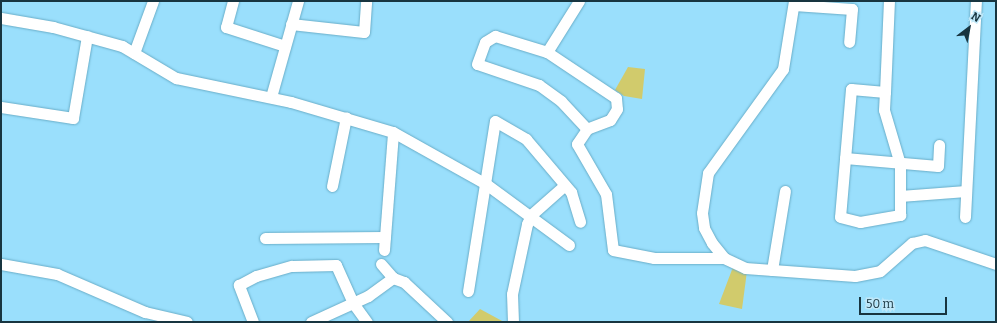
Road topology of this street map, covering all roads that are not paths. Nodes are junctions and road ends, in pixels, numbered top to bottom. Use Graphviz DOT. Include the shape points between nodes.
graph roads {
  1 [pos="153,1"];
  2 [pos="233,1"];
  3 [pos="298,1"];
  4 [pos="366,1"];
  5 [pos="579,1"];
  6 [pos="889,1"];
  7 [pos="976,1"];
  8 [pos="794,3"];
  9 [pos="1,18"];
  10 [pos="291,24"];
  11 [pos="87,36"];
  12 [pos="849,42"];
  13 [pos="285,46"];
  14 [pos="134,52"];
  15 [pos="547,52"];
  16 [pos="884,92"];
  17 [pos="271,97"];
  18 [pos="1,107"];
  19 [pos="346,117"];
  20 [pos="587,129"];
  21 [pos="393,132"];
  22 [pos="939,145"];
  23 [pos="845,158"];
  24 [pos="900,164"];
  25 [pos="486,184"];
  26 [pos="565,185"];
  27 [pos="332,186"];
  28 [pos="785,191"];
  29 [pos="966,191"];
  30 [pos="900,196"];
  31 [pos="531,215"];
  32 [pos="965,217"];
  33 [pos="580,222"];
  34 [pos="385,237"];
  35 [pos="265,238"];
  36 [pos="569,245"];
  37 [pos="384,250"];
  38 [pos="724,258"];
  39 [pos="1,264"];
  40 [pos="381,264"];
  41 [pos="996,264"];
  42 [pos="772,270"];
  43 [pos="393,278"];
  44 [pos="468,290"];
  45 [pos="353,303"];
  46 [pos="187,322"];
  47 [pos="254,322"];
  48 [pos="311,322"];
  49 [pos="367,322"];
  50 [pos="447,322"];
  51 [pos="513,322"];
  1 -- 14 [label="street"];
  2 -- 13 [label="street" via="226,27"];
  3 -- 10 [label="street"];
  4 -- 10 [label="street" via="364,32"];
  5 -- 15 [label="street"];
  6 -- 16 [label="street"];
  7 -- 29 [label="street"];
  8 -- 12 [label="street" via="852,9"];
  8 -- 38 [label="street" via="782,69 713,162 702,194 704,228"];
  9 -- 11 [label="street"];
  10 -- 13 [label="street"];
  11 -- 14 [label="street"];
  11 -- 18 [label="street" via="73,118"];
  13 -- 17 [label="street"];
  14 -- 17 [label="street" via="176,78"];
  15 -- 20 [label="street" via="616,98 617,109 610,120"];
  15 -- 20 [label="street" via="495,36 486,42 478,64 539,85 561,101"];
  16 -- 23 [label="street" via="851,89"];
  16 -- 24 [label="street" via="884,110"];
  17 -- 19 [label="street"];
  19 -- 21 [label="street"];
  19 -- 27 [label="street"];
  20 -- 38 [label="street" via="577,144 606,194 613,250 654,258"];
  21 -- 25 [label="street"];
  21 -- 34 [label="street"];
  22 -- 24 [label="street" via="938,166"];
  23 -- 24 [label="street"];
  23 -- 30 [label="street" via="840,217 860,222 900,215"];
  24 -- 30 [label="street"];
  25 -- 26 [label="street" via="495,121 526,139"];
  25 -- 31 [label="street"];
  25 -- 44 [label="street"];
  26 -- 31 [label="street"];
  26 -- 33 [label="street" via="571,192"];
  28 -- 42 [label="street"];
  29 -- 30 [label="street"];
  29 -- 32 [label="street"];
  31 -- 36 [label="street"];
  31 -- 51 [label="street" via="512,294"];
  34 -- 35 [label="street"];
  34 -- 37 [label="street"];
  38 -- 42 [label="street" via="745,268"];
  39 -- 46 [label="street" via="57,274 145,312"];
  40 -- 43 [label="street"];
  41 -- 42 [label="street" via="925,240 912,243 880,271 855,276"];
  43 -- 45 [label="street"];
  43 -- 50 [label="street" via="404,282"];
  45 -- 47 [label="street" via="336,265 292,266 256,276 239,285"];
  45 -- 48 [label="street"];
  45 -- 49 [label="street"];
}
